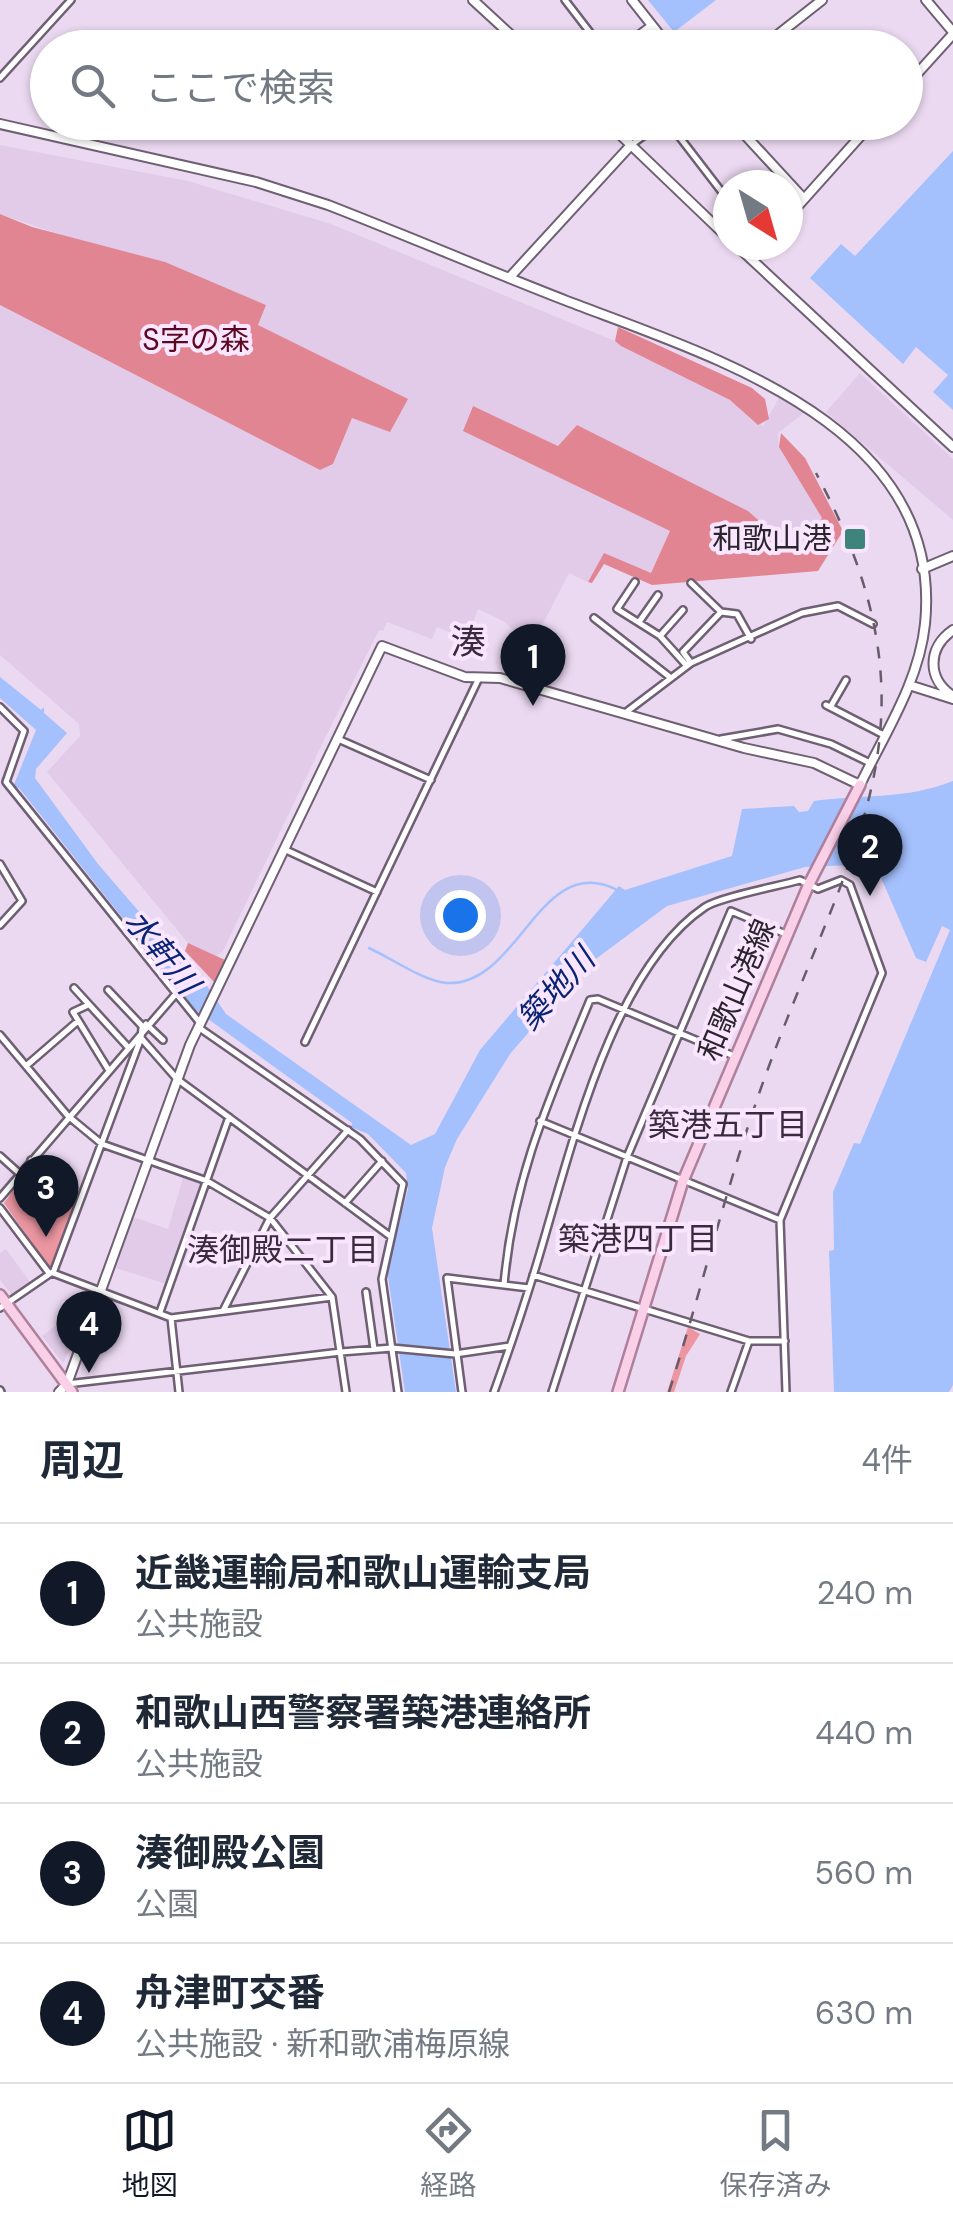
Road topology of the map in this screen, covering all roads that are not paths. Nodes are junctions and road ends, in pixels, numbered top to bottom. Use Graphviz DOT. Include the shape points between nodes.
graph roads {
  1 [pos="71,0"];
  2 [pos="473,0"];
  3 [pos="565,0"];
  4 [pos="632,0"];
  5 [pos="822,0"];
  6 [pos="926,0"];
  7 [pos="652,26"];
  8 [pos="44,30"];
  9 [pos="506,30"];
  10 [pos="588,30"];
  11 [pos="647,30"];
  12 [pos="655,30"];
  13 [pos="784,30"];
  14 [pos="953,33"];
  15 [pos="30,45"];
  16 [pos="923,67"];
  17 [pos="0,78"];
  18 [pos="0,124"];
  19 [pos="30,131"];
  20 [pos="71,140"];
  21 [pos="626,140"];
  22 [pos="639,140"];
  23 [pos="680,140"];
  24 [pos="750,140"];
  25 [pos="857,140"];
  26 [pos="632,145"];
  27 [pos="713,181"];
  28 [pos="804,199"];
  29 [pos="713,223"];
  30 [pos="751,260"];
  31 [pos="509,278"];
  32 [pos="953,446"];
  33 [pos="953,556"];
  34 [pos="922,569"];
  35 [pos="635,582"];
  36 [pos="691,583"];
  37 [pos="658,594"];
  38 [pos="683,610"];
  39 [pos="722,612"];
  40 [pos="594,618"];
  41 [pos="639,622"];
  42 [pos="873,624"];
  43 [pos="953,630"];
  44 [pos="660,636"];
  45 [pos="751,639"];
  46 [pos="689,665"];
  47 [pos="671,678"];
  48 [pos="478,680"];
  49 [pos="846,680"];
  50 [pos="909,685"];
  51 [pos="953,697"];
  52 [pos="0,707"];
  53 [pos="624,713"];
  54 [pos="884,735"];
  55 [pos="338,739"];
  56 [pos="713,739"];
  57 [pos="870,763"];
  58 [pos="431,780"];
  59 [pos="857,789"];
  60 [pos="286,850"];
  61 [pos="0,864"];
  62 [pos="808,884"];
  63 [pos="377,892"];
  64 [pos="729,901"];
  65 [pos="731,911"];
  66 [pos="0,925"];
  67 [pos="788,935"];
  68 [pos="74,988"];
  69 [pos="108,990"];
  70 [pos="174,995"];
  71 [pos="86,1006"];
  72 [pos="625,1011"];
  73 [pos="78,1021"];
  74 [pos="200,1023"];
  75 [pos="144,1026"];
  76 [pos="679,1033"];
  77 [pos="0,1035"];
  78 [pos="141,1038"];
  79 [pos="163,1040"];
  80 [pos="305,1042"];
  81 [pos="127,1046"];
  82 [pos="736,1057"];
  83 [pos="26,1066"];
  84 [pos="108,1068"];
  85 [pos="177,1079"];
  86 [pos="68,1116"];
  87 [pos="229,1117"];
  88 [pos="540,1121"];
  89 [pos="348,1130"];
  90 [pos="574,1134"];
  91 [pos="102,1144"];
  92 [pos="0,1156"];
  93 [pos="627,1156"];
  94 [pos="31,1160"];
  95 [pos="382,1161"];
  96 [pos="148,1162"];
  97 [pos="20,1174"];
  98 [pos="70,1174"];
  99 [pos="307,1174"];
  100 [pos="207,1181"];
  101 [pos="683,1181"];
  102 [pos="0,1198"];
  103 [pos="345,1203"];
  104 [pos="0,1208"];
  105 [pos="270,1218"];
  106 [pos="780,1220"];
  107 [pos="390,1236"];
  108 [pos="51,1273"];
  109 [pos="533,1275"];
  110 [pos="504,1284"];
  111 [pos="528,1288"];
  112 [pos="582,1290"];
  113 [pos="366,1292"];
  114 [pos="102,1293"];
  115 [pos="332,1297"];
  116 [pos="2,1302"];
  117 [pos="643,1310"];
  118 [pos="160,1312"];
  119 [pos="222,1312"];
  120 [pos="171,1318"];
  121 [pos="749,1340"];
  122 [pos="785,1341"];
  123 [pos="510,1346"];
  124 [pos="394,1348"];
  125 [pos="374,1349"];
  126 [pos="341,1352"];
  127 [pos="453,1354"];
  128 [pos="176,1372"];
  129 [pos="66,1390"];
  130 [pos="179,1392"];
  131 [pos="346,1392"];
  132 [pos="398,1392"];
  133 [pos="462,1392"];
  134 [pos="494,1392"];
  135 [pos="552,1392"];
  136 [pos="618,1392"];
  137 [pos="732,1392"];
  138 [pos="786,1392"];
  1 -- 8 [label="street"];
  2 -- 9 [label="street"];
  3 -- 10 [label="street"];
  4 -- 7 [label="street"];
  5 -- 13 [label="street"];
  6 -- 14 [label="street"];
  7 -- 11 [label="street"];
  7 -- 12 [label="street"];
  14 -- 16 [label="street"];
  15 -- 17 [label="street"];
  18 -- 19 [label="street"];
  20 -- 31 [label="street" via="256,182"];
  21 -- 26 [label="street"];
  22 -- 26 [label="street"];
  23 -- 27 [label="street"];
  24 -- 28 [label="street"];
  25 -- 28 [label="street"];
  26 -- 29 [label="street"];
  26 -- 31 [label="street"];
  30 -- 32 [label="street"];
  31 -- 34 [label="street" via="740,370 811,410 890,484 910,522"];
  33 -- 34 [label="street"];
  34 -- 50 [label="street" via="925,625"];
  35 -- 41 [label="street" via="617,607"];
  36 -- 39 [label="street"];
  37 -- 41 [label="street"];
  38 -- 44 [label="street"];
  39 -- 45 [label="street" via="737,614"];
  39 -- 46 [label="street" via="684,652"];
  40 -- 47 [label="street"];
  41 -- 44 [label="street"];
  42 -- 45 [label="street" via="835,606 802,613"];
  43 -- 51 [label="street" via="938,645 933,664 938,684"];
  44 -- 46 [label="street"];
  45 -- 46 [label="street"];
  46 -- 47 [label="street"];
  47 -- 53 [label="street"];
  48 -- 53 [label="street" via="500,678"];
  48 -- 55 [label="street" via="382,646"];
  48 -- 58 [label="street"];
  49 -- 54 [label="street" via="829,705"];
  50 -- 51 [label="street"];
  50 -- 54 [label="street"];
  52 -- 70 [label="street" via="24,731 6,782"];
  53 -- 56 [label="street"];
  54 -- 57 [label="street"];
  55 -- 58 [label="street"];
  55 -- 60 [label="street"];
  56 -- 57 [label="street" via="778,729"];
  56 -- 59 [label="street" via="814,762"];
  57 -- 59 [label="street"];
  58 -- 63 [label="street"];
  59 -- 62 [label="main road, 和歌山港線"];
  60 -- 63 [label="street"];
  60 -- 74 [label="street"];
  61 -- 66 [label="street" via="22,901"];
  62 -- 64 [label="street" via="800,880"];
  62 -- 67 [label="main road, 和歌山港線"];
  62 -- 106 [label="street" via="850,884 882,973"];
  63 -- 80 [label="street"];
  64 -- 65 [label="street"];
  64 -- 72 [label="street" via="709,904 663,944"];
  65 -- 67 [label="street"];
  65 -- 76 [label="street"];
  67 -- 82 [label="main road, 和歌山港線"];
  68 -- 71 [label="street"];
  69 -- 75 [label="street"];
  70 -- 74 [label="street"];
  70 -- 75 [label="street"];
  71 -- 73 [label="street" via="73,1012"];
  71 -- 81 [label="street"];
  72 -- 76 [label="street"];
  72 -- 88 [label="street" via="590,1000"];
  72 -- 90 [label="street"];
  73 -- 83 [label="street"];
  73 -- 84 [label="street"];
  74 -- 85 [label="street"];
  74 -- 89 [label="street"];
  75 -- 78 [label="street"];
  75 -- 79 [label="street"];
  75 -- 81 [label="street"];
  76 -- 82 [label="street"];
  76 -- 93 [label="street"];
  77 -- 83 [label="street"];
  78 -- 85 [label="street"];
  78 -- 91 [label="street"];
  81 -- 84 [label="street"];
  82 -- 101 [label="main road, 和歌山港線"];
  83 -- 86 [label="street"];
  84 -- 86 [label="street"];
  85 -- 87 [label="street"];
  85 -- 96 [label="street"];
  86 -- 91 [label="street"];
  86 -- 94 [label="street"];
  87 -- 99 [label="street"];
  87 -- 100 [label="street"];
  88 -- 90 [label="street"];
  88 -- 110 [label="street" via="510,1222"];
  89 -- 95 [label="street"];
  89 -- 99 [label="street"];
  90 -- 93 [label="street"];
  90 -- 109 [label="street"];
  91 -- 96 [label="street"];
  91 -- 108 [label="street"];
  92 -- 97 [label="street"];
  93 -- 101 [label="street"];
  93 -- 112 [label="street"];
  94 -- 97 [label="street"];
  94 -- 98 [label="street"];
  95 -- 103 [label="street"];
  95 -- 107 [label="street" via="404,1189"];
  96 -- 100 [label="street"];
  96 -- 114 [label="street"];
  97 -- 102 [label="street"];
  99 -- 103 [label="street"];
  99 -- 105 [label="street"];
  100 -- 105 [label="street"];
  100 -- 118 [label="street"];
  101 -- 106 [label="street"];
  101 -- 117 [label="main road, 和歌山港線"];
  103 -- 107 [label="street"];
  104 -- 108 [label="street"];
  105 -- 115 [label="street"];
  105 -- 119 [label="street"];
  106 -- 122 [label="street"];
  107 -- 124 [label="street" via="382,1279"];
  108 -- 114 [label="street"];
  108 -- 116 [label="street"];
  109 -- 111 [label="street"];
  109 -- 112 [label="street"];
  110 -- 111 [label="street"];
  110 -- 127 [label="street" via="447,1278"];
  111 -- 123 [label="street"];
  112 -- 117 [label="street"];
  112 -- 135 [label="street"];
  113 -- 125 [label="street"];
  114 -- 118 [label="street"];
  114 -- 129 [label="street"];
  115 -- 119 [label="street"];
  115 -- 126 [label="street"];
  116 -- 129 [label="main road"];
  117 -- 121 [label="street"];
  117 -- 136 [label="main road, 和歌山港線"];
  118 -- 120 [label="street"];
  119 -- 120 [label="street"];
  120 -- 128 [label="street"];
  121 -- 122 [label="street"];
  121 -- 137 [label="street"];
  122 -- 138 [label="street"];
  123 -- 127 [label="street"];
  123 -- 134 [label="street"];
  124 -- 125 [label="street"];
  124 -- 127 [label="street"];
  124 -- 132 [label="street"];
  125 -- 126 [label="street"];
  126 -- 128 [label="street"];
  126 -- 131 [label="street"];
  127 -- 133 [label="street"];
  128 -- 129 [label="street"];
  128 -- 130 [label="street"];
}
